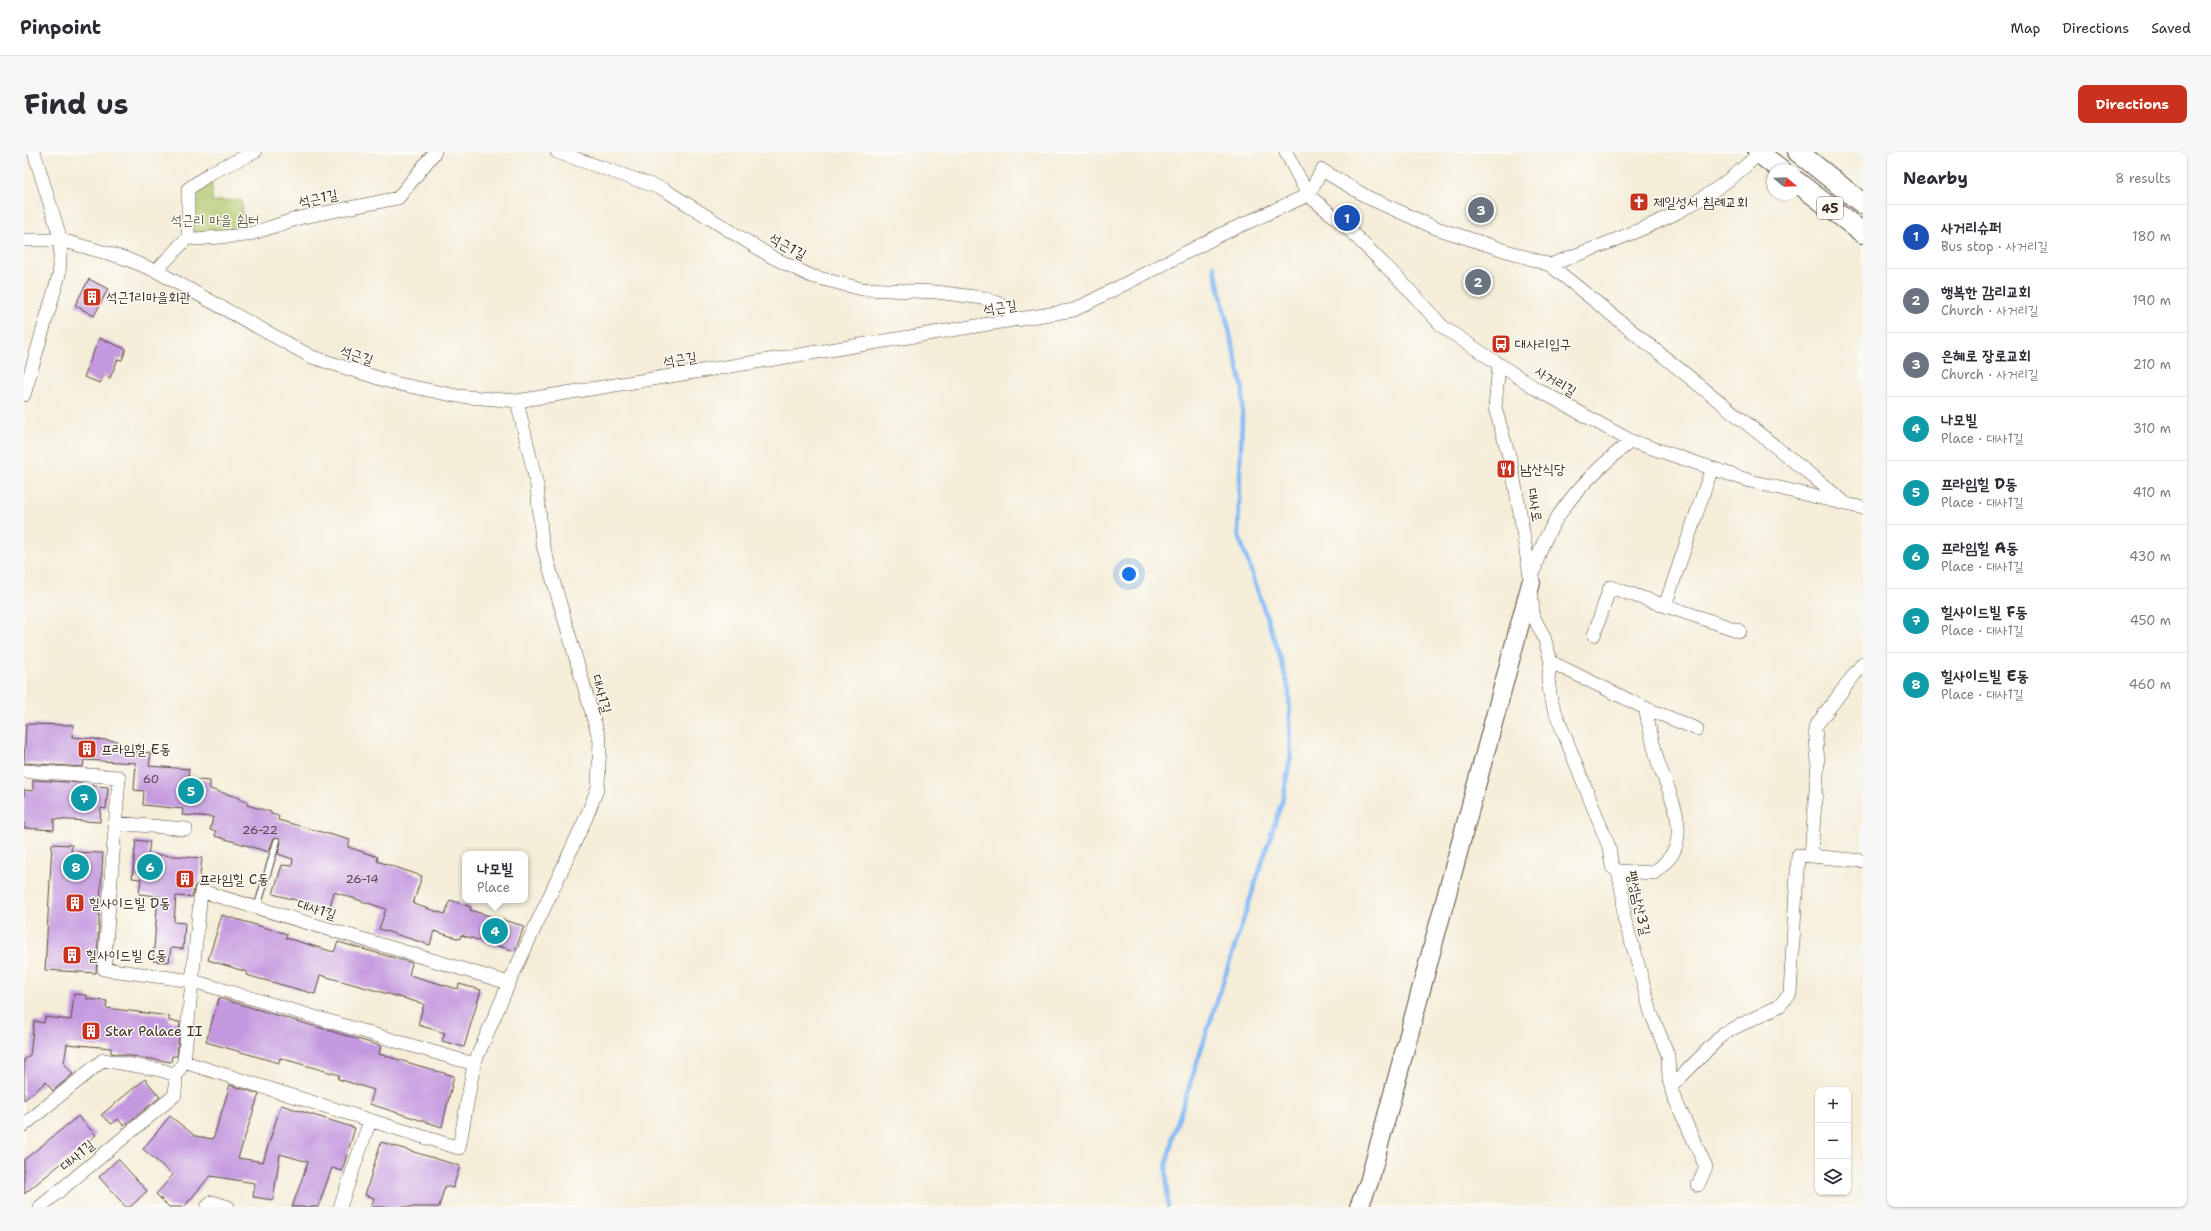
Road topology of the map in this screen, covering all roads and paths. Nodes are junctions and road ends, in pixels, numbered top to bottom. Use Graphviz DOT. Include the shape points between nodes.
graph roads {
  1 [pos="34,152"];
  2 [pos="255,152"];
  3 [pos="434,152"];
  4 [pos="559,152"];
  5 [pos="1286,152"];
  6 [pos="1759,152"];
  7 [pos="1798,152"];
  8 [pos="1774,164"];
  9 [pos="1803,187"];
  10 [pos="1308,195"];
  11 [pos="1863,204"];
  12 [pos="1863,233"];
  13 [pos="188,237"];
  14 [pos="24,240"];
  15 [pos="61,240"];
  16 [pos="1550,266"];
  17 [pos="156,271"];
  18 [pos="1019,320"];
  19 [pos="1499,364"];
  20 [pos="24,395"];
  21 [pos="517,401"];
  22 [pos="1631,441"];
  23 [pos="1712,468"];
  24 [pos="1844,502"];
  25 [pos="1863,508"];
  26 [pos="1531,583"];
  27 [pos="1665,606"];
  28 [pos="1740,631"];
  29 [pos="1594,635"];
  30 [pos="1551,662"];
  31 [pos="1863,664"];
  32 [pos="1645,708"];
  33 [pos="1697,730"];
  34 [pos="24,771"];
  35 [pos="115,822"];
  36 [pos="186,828"];
  37 [pos="277,841"];
  38 [pos="1811,856"];
  39 [pos="1863,861"];
  40 [pos="1618,871"];
  41 [pos="257,908"];
  42 [pos="193,981"];
  43 [pos="509,983"];
  44 [pos="184,1062"];
  45 [pos="474,1064"];
  46 [pos="176,1075"];
  47 [pos="1671,1087"];
  48 [pos="370,1121"];
  49 [pos="24,1125"];
  50 [pos="1698,1185"];
  51 [pos="40,1207"];
  52 [pos="207,1207"];
  53 [pos="228,1207"];
  54 [pos="340,1207"];
  55 [pos="1359,1207"];
  1 -- 15 [label="street"];
  2 -- 13 [label="street" via="212,172 188,189"];
  3 -- 13 [label="street, 석근1길" via="398,198 299,218 247,235 195,239"];
  4 -- 18 [label="street, 석근1길" via="662,189 772,257 811,276 862,289 936,292 983,298 1000,304"];
  5 -- 10 [label="street, 사거리길"];
  6 -- 8 [label="main road"];
  6 -- 16 [label="street" via="1739,174 1678,213"];
  7 -- 11 [label="main road, 45"];
  9 -- 12 [label="main road, 45"];
  10 -- 16 [label="street" via="1322,170 1369,198 1436,228"];
  10 -- 18 [label="street, 석근길" via="1224,233 1074,310"];
  10 -- 19 [label="street, 사거리길" via="1346,227 1442,327"];
  13 -- 17 [label="street"];
  14 -- 15 [label="street, 석근길"];
  15 -- 17 [label="street, 석근길" via="91,247"];
  15 -- 20 [label="street" via="59,275"];
  16 -- 24 [label="street"];
  17 -- 21 [label="street, 석근길" via="312,357 394,383 457,396"];
  18 -- 21 [label="street, 석근길"];
  19 -- 22 [label="street, 사거리길" via="1535,388"];
  19 -- 26 [label="street, 대사로" via="1495,408 1511,463"];
  21 -- 43 [label="street, 대사1길" via="537,486 542,542 600,742 598,787"];
  22 -- 23 [label="street, 사거리길"];
  22 -- 26 [label="street" via="1576,491 1542,545"];
  23 -- 24 [label="street, 사거리길" via="1750,481"];
  23 -- 27 [label="street"];
  24 -- 25 [label="street, 사거리길"];
  26 -- 30 [label="street, 팽성남산3길" via="1534,616 1544,637"];
  26 -- 55 [label="street" via="1369,1182"];
  27 -- 28 [label="street"];
  27 -- 29 [label="street" via="1610,587"];
  30 -- 32 [label="street"];
  30 -- 40 [label="street, 팽성남산3길" via="1548,679 1551,702 1609,847 1612,867"];
  31 -- 38 [label="street" via="1815,727 1818,762"];
  32 -- 33 [label="street"];
  32 -- 40 [label="street" via="1675,814 1678,830 1676,843 1672,853 1654,873"];
  34 -- 35 [label="street" via="119,778"];
  35 -- 36 [label="street"];
  35 -- 42 [label="street" via="104,969"];
  37 -- 41 [label="lane"];
  38 -- 39 [label="street"];
  38 -- 47 [label="street" via="1798,854 1790,994 1779,1006 1724,1033"];
  40 -- 47 [label="street, 팽성남산3길" via="1624,918 1651,1013 1668,1055"];
  41 -- 42 [label="street, 대사1길" via="201,891"];
  41 -- 43 [label="street, 대사1길"];
  42 -- 44 [label="street, 대사1길"];
  42 -- 45 [label="street"];
  43 -- 45 [label="street, 대사1길"];
  44 -- 46 [label="street, 대사1길"];
  44 -- 48 [label="street, 대사1길"];
  45 -- 48 [label="street, 대사1길" via="459,1148"];
  46 -- 49 [label="street" via="103,1060"];
  46 -- 51 [label="street, 대사1길" via="175,1095"];
  47 -- 50 [label="street, 팽성남산3길" via="1706,1167"];
  48 -- 54 [label="street"];
  52 -- 53 [label="street" via="212,1202"];
}
